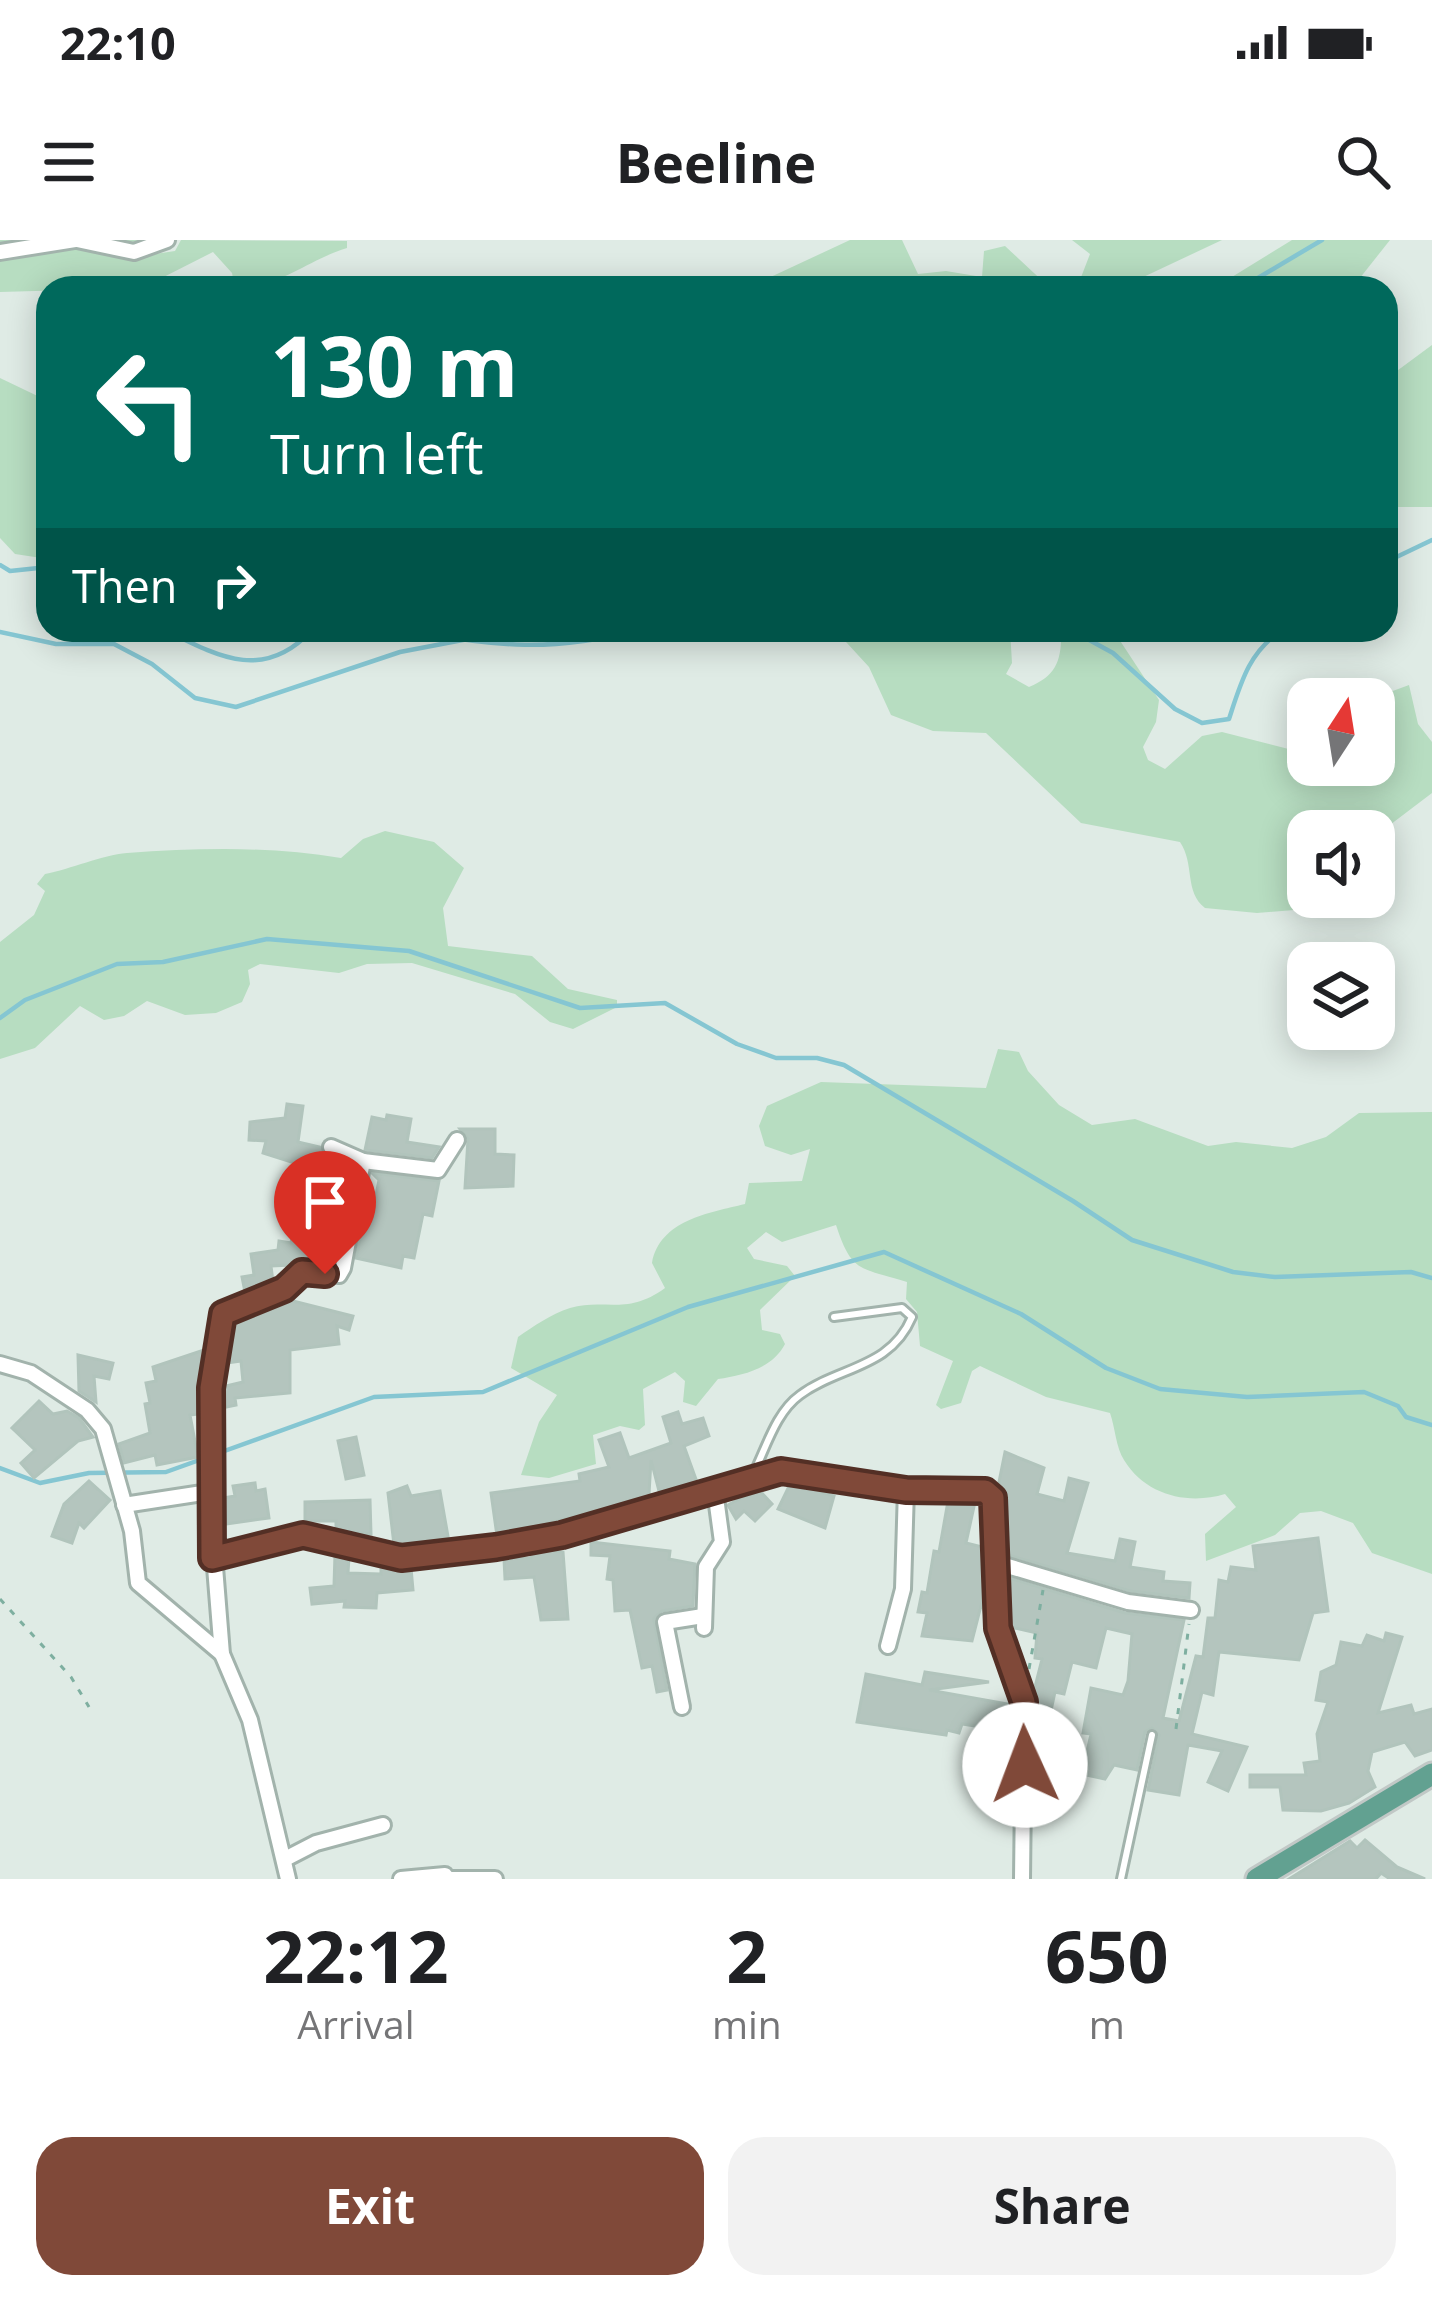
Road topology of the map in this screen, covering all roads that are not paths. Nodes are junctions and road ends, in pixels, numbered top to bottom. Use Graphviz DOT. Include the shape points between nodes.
graph roads {
  1 [pos="76,240"];
  2 [pos="166,240"];
  3 [pos="0,253"];
  4 [pos="457,1140"];
  5 [pos="331,1147"];
  6 [pos="363,1161"];
  7 [pos="834,1317"];
  8 [pos="0,1364"];
  9 [pos="751,1479"];
  10 [pos="715,1490"];
  11 [pos="906,1490"];
  12 [pos="209,1492"];
  13 [pos="124,1505"];
  14 [pos="212,1558"];
  15 [pos="994,1562"];
  16 [pos="1191,1610"];
  17 [pos="888,1646"];
  18 [pos="222,1654"];
  19 [pos="682,1707"];
  20 [pos="1152,1736"];
  21 [pos="1432,1774"];
  22 [pos="383,1826"];
  23 [pos="285,1859"];
  24 [pos="456,1876"];
  25 [pos="288,1879"];
  26 [pos="401,1879"];
  27 [pos="439,1879"];
  28 [pos="495,1879"];
  29 [pos="1022,1879"];
  30 [pos="1121,1879"];
  31 [pos="1257,1879"];
  1 -- 2 [label="street" via="134,252"];
  1 -- 3 [label="street"];
  4 -- 6 [label="street" via="438,1169"];
  5 -- 6 [label="street"];
  6 -- 12 [label="street" via="339,1275 302,1272 284,1289 223,1314 211,1388"];
  7 -- 9 [label="lane" via="902,1307 912,1317 870,1366 795,1399"];
  8 -- 13 [label="street" via="19,1366 87,1410 103,1430"];
  9 -- 10 [label="street"];
  9 -- 11 [label="street" via="804,1470"];
  10 -- 14 [label="street" via="562,1535 423,1558 303,1535"];
  10 -- 19 [label="street" via="722,1543 706,1567 704,1622 665,1622"];
  11 -- 15 [label="street" via="989,1493"];
  11 -- 17 [label="street" via="903,1589"];
  12 -- 13 [label="street"];
  12 -- 14 [label="street"];
  13 -- 18 [label="street" via="138,1583"];
  14 -- 18 [label="street"];
  15 -- 16 [label="street" via="1128,1602"];
  15 -- 29 [label="street" via="998,1628 1022,1694"];
  18 -- 23 [label="street" via="250,1720"];
  20 -- 30 [label="lane"];
  21 -- 31 [label="main road"];
  22 -- 23 [label="street"];
  23 -- 25 [label="street"];
  24 -- 26 [label="street"];
  24 -- 27 [label="street"];
  24 -- 28 [label="street"];
}
